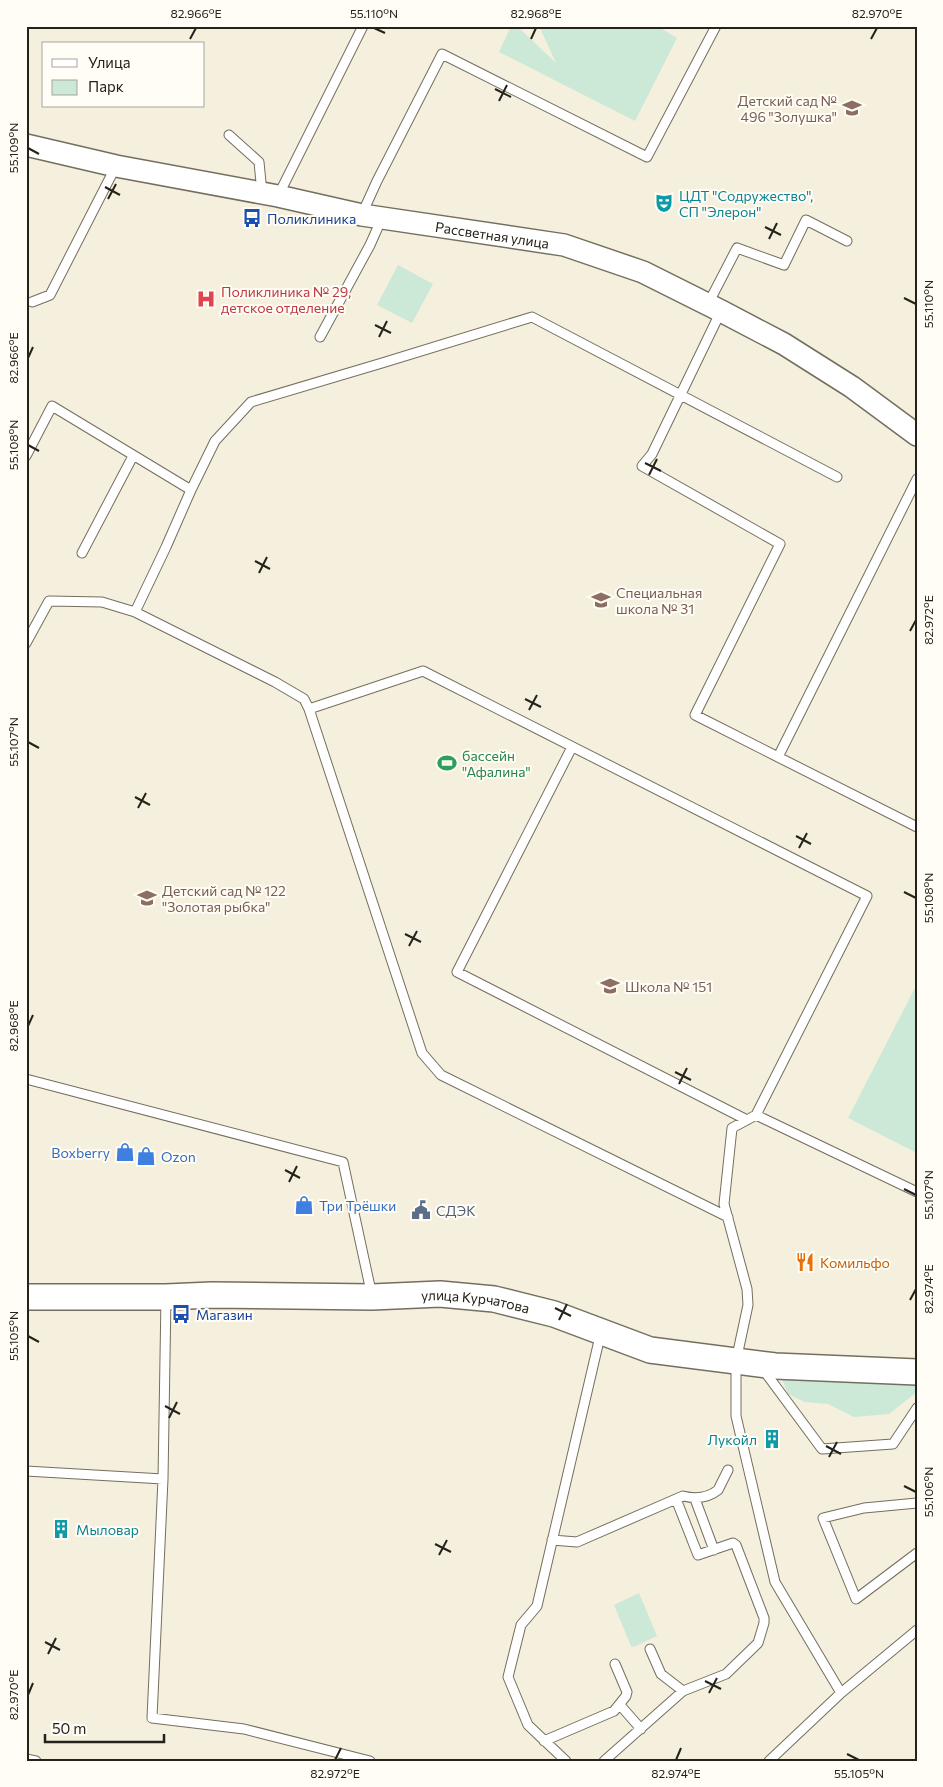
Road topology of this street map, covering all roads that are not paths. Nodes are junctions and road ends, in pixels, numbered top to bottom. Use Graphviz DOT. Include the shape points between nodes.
graph roads {
  1 [pos="363,26"];
  2 [pos="716,26"];
  3 [pos="229,135"];
  4 [pos="26,145"];
  5 [pos="116,166"];
  6 [pos="270,195"];
  7 [pos="372,217"];
  8 [pos="847,241"];
  9 [pos="32,302"];
  10 [pos="715,308"];
  11 [pos="320,338"];
  12 [pos="680,395"];
  13 [pos="917,435"];
  14 [pos="26,456"];
  15 [pos="133,456"];
  16 [pos="837,478"];
  17 [pos="917,479"];
  18 [pos="190,490"];
  19 [pos="82,553"];
  20 [pos="135,612"];
  21 [pos="26,643"];
  22 [pos="310,709"];
  23 [pos="572,746"];
  24 [pos="778,756"];
  25 [pos="917,827"];
  26 [pos="26,1079"];
  27 [pos="756,1115"];
  28 [pos="747,1120"];
  29 [pos="917,1192"];
  30 [pos="728,1217"];
  31 [pos="26,1297"];
  32 [pos="166,1297"];
  33 [pos="372,1297"];
  34 [pos="601,1332"];
  35 [pos="747,1362"];
  36 [pos="917,1372"];
  37 [pos="917,1408"];
  38 [pos="728,1470"];
  39 [pos="26,1471"];
  40 [pos="162,1479"];
  41 [pos="676,1499"];
  42 [pos="695,1499"];
  43 [pos="917,1503"];
  44 [pos="552,1540"];
  45 [pos="714,1550"];
  46 [pos="917,1553"];
  47 [pos="917,1630"];
  48 [pos="650,1649"];
  49 [pos="615,1664"];
  50 [pos="684,1691"];
  51 [pos="841,1693"];
  52 [pos="620,1705"];
  53 [pos="640,1729"];
  54 [pos="544,1741"];
  55 [pos="26,1759"];
  56 [pos="36,1761"];
  57 [pos="370,1761"];
  58 [pos="566,1761"];
  59 [pos="604,1761"];
  60 [pos="769,1761"];
  1 -- 6 [label="lane"];
  2 -- 7 [label="lane" via="647,158 442,54 377,181"];
  3 -- 6 [label="lane" via="259,162"];
  4 -- 5 [label="street, Рассветная улица"];
  5 -- 6 [label="street, Рассветная улица"];
  5 -- 9 [label="lane" via="50,295"];
  6 -- 7 [label="street, Рассветная улица"];
  7 -- 10 [label="street, Рассветная улица" via="564,245 643,272"];
  7 -- 11 [label="lane" via="370,245"];
  8 -- 10 [label="lane" via="806,220 784,266 737,248"];
  10 -- 12 [label="lane" via="707,342"];
  10 -- 13 [label="street, Рассветная улица" via="784,344 852,387"];
  12 -- 16 [label="lane"];
  12 -- 18 [label="lane" via="532,317 251,402 215,442"];
  12 -- 24 [label="lane" via="652,454 642,466 780,544 695,714"];
  14 -- 15 [label="lane" via="52,406"];
  15 -- 18 [label="lane"];
  15 -- 19 [label="lane"];
  17 -- 24 [label="lane"];
  18 -- 20 [label="lane"];
  20 -- 21 [label="lane" via="102,602 49,601"];
  20 -- 22 [label="lane" via="275,682 304,699"];
  22 -- 23 [label="lane" via="422,671"];
  22 -- 30 [label="lane" via="422,1053 441,1075"];
  23 -- 27 [label="lane" via="867,896"];
  23 -- 28 [label="lane" via="457,972"];
  24 -- 25 [label="lane"];
  26 -- 33 [label="lane" via="343,1162"];
  27 -- 28 [label="lane"];
  27 -- 29 [label="lane"];
  28 -- 30 [label="lane" via="732,1128 724,1204"];
  30 -- 35 [label="lane" via="747,1289"];
  31 -- 32 [label="main road, улица Курчатова"];
  32 -- 33 [label="main road, улица Курчатова"];
  32 -- 40 [label="lane"];
  33 -- 34 [label="main road, улица Курчатова" via="440,1294 494,1299 554,1314"];
  34 -- 35 [label="main road, улица Курчатова" via="650,1350"];
  34 -- 44 [label="lane"];
  35 -- 36 [label="main road, улица Курчатова" via="785,1367"];
  35 -- 37 [label="lane" via="822,1449 892,1444"];
  35 -- 51 [label="lane" via="736,1416 775,1582"];
  38 -- 42 [label="lane" via="717,1492"];
  39 -- 40 [label="lane"];
  40 -- 57 [label="lane" via="152,1718 244,1728"];
  41 -- 42 [label="lane" via="683,1496"];
  41 -- 44 [label="lane" via="577,1542"];
  41 -- 45 [label="lane" via="696,1553 700,1555"];
  42 -- 45 [label="lane"];
  43 -- 46 [label="lane" via="864,1508 823,1518 856,1599"];
  44 -- 54 [label="lane" via="537,1606 521,1625 508,1677 528,1725"];
  45 -- 50 [label="lane" via="733,1543 736,1545 764,1623 758,1644 726,1674"];
  47 -- 51 [label="lane"];
  48 -- 50 [label="lane" via="661,1674"];
  49 -- 52 [label="lane" via="627,1692"];
  50 -- 53 [label="lane"];
  51 -- 60 [label="lane"];
  52 -- 53 [label="lane"];
  52 -- 54 [label="lane" via="614,1711"];
  53 -- 59 [label="lane"];
  54 -- 58 [label="lane"];
  55 -- 56 [label="lane"];
}
